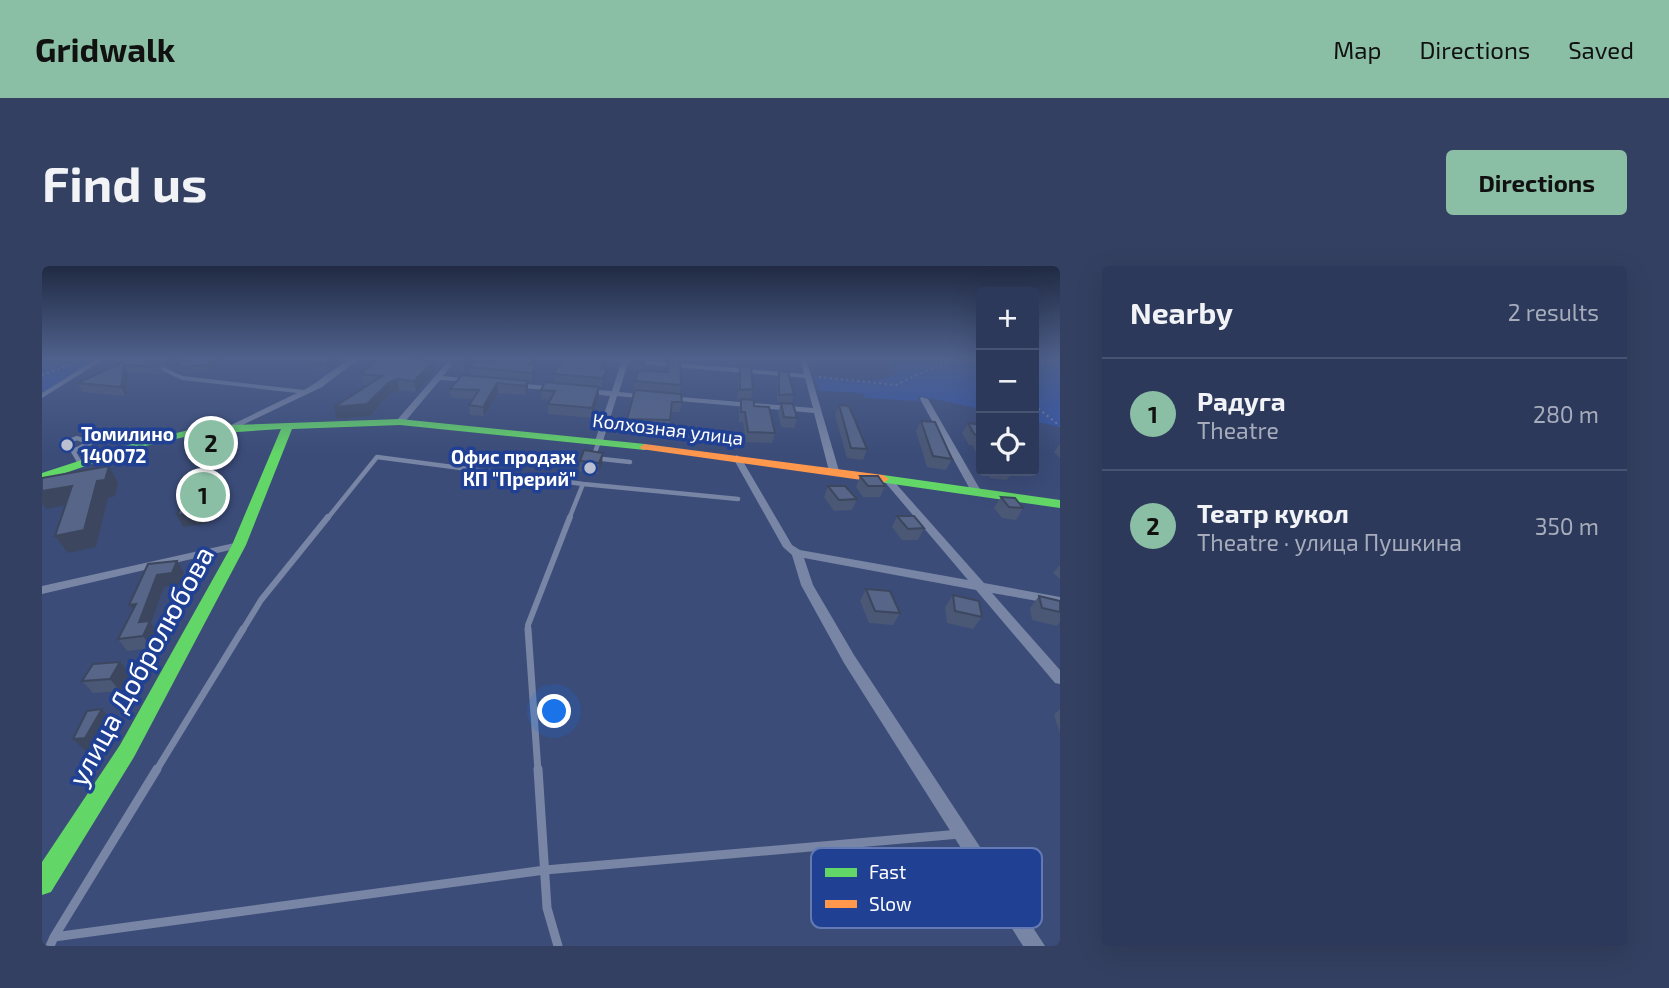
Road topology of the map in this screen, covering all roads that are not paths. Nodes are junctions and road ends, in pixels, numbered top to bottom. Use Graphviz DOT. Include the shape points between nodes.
graph roads {
  1 [pos="284,390"];
  2 [pos="309,390"];
  3 [pos="426,390"];
  4 [pos="573,390"];
  5 [pos="613,390"];
  6 [pos="812,390"];
  7 [pos="306,392"];
  8 [pos="612,393"];
  9 [pos="924,399"];
  10 [pos="818,411"];
  11 [pos="404,414"];
  12 [pos="288,426"];
  13 [pos="229,428"];
  14 [pos="599,441"];
  15 [pos="66,442"];
  16 [pos="737,458"];
  17 [pos="630,462"];
  18 [pos="80,463"];
  19 [pos="834,471"];
  20 [pos="42,477"];
  21 [pos="887,479"];
  22 [pos="583,484"];
  23 [pos="976,491"];
  24 [pos="738,499"];
  25 [pos="1060,504"];
  26 [pos="239,545"];
  27 [pos="797,554"];
  28 [pos="977,585"];
  29 [pos="42,590"];
  30 [pos="1060,601"];
  31 [pos="1060,679"];
  32 [pos="962,834"];
  33 [pos="971,848"];
  34 [pos="545,870"];
  35 [pos="42,883"];
  36 [pos="1023,928"];
  37 [pos="52,942"];
  38 [pos="558,946"];
  39 [pos="1035,946"];
  1 -- 7 [label="street"];
  2 -- 7 [label="street"];
  3 -- 11 [label="street"];
  4 -- 8 [label="street"];
  5 -- 8 [label="street"];
  6 -- 10 [label="street"];
  7 -- 13 [label="street"];
  8 -- 10 [label="street"];
  8 -- 14 [label="street"];
  9 -- 23 [label="street"];
  10 -- 19 [label="street"];
  11 -- 12 [label="main road, Колхозная улица"];
  11 -- 14 [label="main road, Колхозная улица"];
  12 -- 13 [label="main road, Колхозная улица"];
  12 -- 26 [label="main road, улица Добролюбова"];
  13 -- 18 [label="main road, Колхозная улица" via="157,439"];
  14 -- 16 [label="main road, Колхозная улица"];
  14 -- 17 [label="lane" via="593,458"];
  15 -- 18 [label="lane" via="77,438 90,443 73,451"];
  16 -- 19 [label="main road, Колхозная улица"];
  16 -- 27 [label="street" via="788,547"];
  18 -- 20 [label="main road, Колхозная улица"];
  19 -- 21 [label="main road, Колхозная улица"];
  21 -- 23 [label="main road, Колхозная улица"];
  21 -- 28 [label="street"];
  22 -- 24 [label="lane"];
  22 -- 34 [label="lane" via="528,625"];
  22 -- 37 [label="lane" via="377,457 261,600"];
  23 -- 25 [label="main road, Колхозная улица"];
  26 -- 29 [label="street, улица Добролюбова"];
  26 -- 35 [label="main road, улица Добролюбова" via="127,751"];
  27 -- 28 [label="street"];
  27 -- 32 [label="street" via="807,585 849,659"];
  28 -- 30 [label="street"];
  28 -- 31 [label="street"];
  32 -- 33 [label="street"];
  32 -- 34 [label="lane"];
  34 -- 37 [label="lane"];
  34 -- 38 [label="lane" via="547,908"];
  36 -- 39 [label="street"];
}
